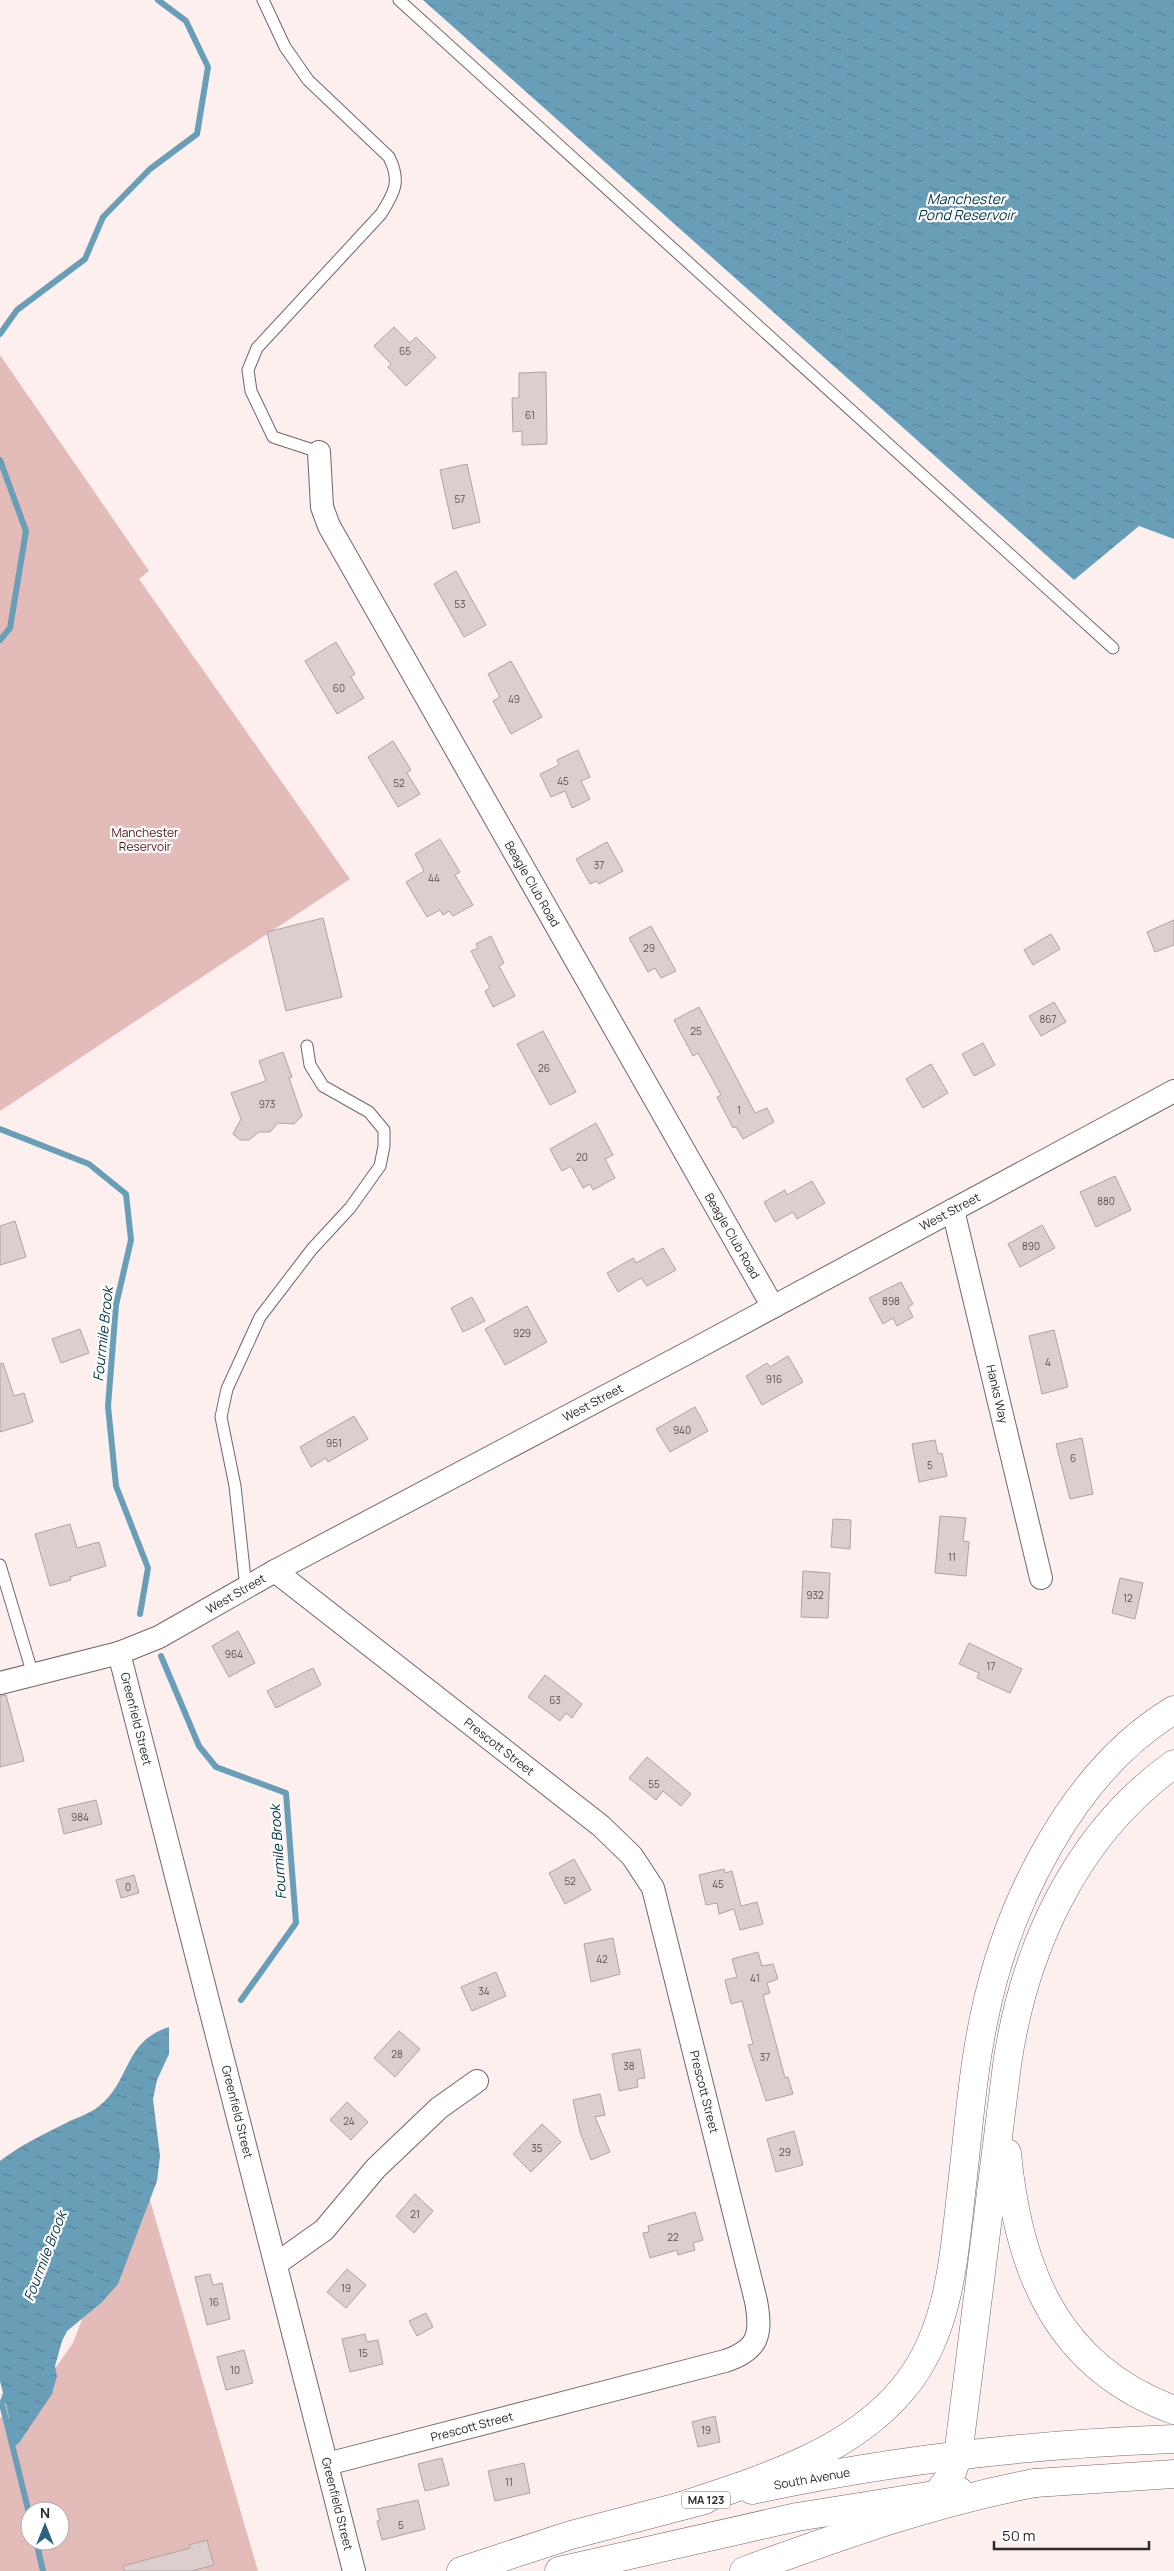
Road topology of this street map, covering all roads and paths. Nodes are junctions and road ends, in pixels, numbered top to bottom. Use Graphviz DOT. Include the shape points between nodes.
graph roads {
  1 [pos="263,0"];
  2 [pos="399,0"];
  3 [pos="319,452"];
  4 [pos="1113,648"];
  5 [pos="307,1046"];
  6 [pos="1174,1091"];
  7 [pos="953,1210"];
  8 [pos="773,1307"];
  9 [pos="0,1565"];
  10 [pos="274,1572"];
  11 [pos="1041,1578"];
  12 [pos="246,1588"];
  13 [pos="119,1652"];
  14 [pos="34,1674"];
  15 [pos="0,1683"];
  16 [pos="1174,1710"];
  17 [pos="1174,1764"];
  18 [pos="477,2081"];
  19 [pos="1004,2094"];
  20 [pos="276,2264"];
  21 [pos="1174,2410"];
  22 [pos="1174,2439"];
  23 [pos="958,2456"];
  24 [pos="327,2464"];
  25 [pos="1174,2474"];
  26 [pos="1034,2483"];
  27 [pos="937,2494"];
  28 [pos="681,2506"];
  29 [pos="354,2571"];
  30 [pos="461,2571"];
  31 [pos="559,2571"];
  32 [pos="744,2571"];
  1 -- 3 [label="lane" via="285,47 308,80 389,157 396,173 394,194 381,214 257,348 248,370 251,391 274,437"];
  2 -- 4 [label="lane"];
  3 -- 8 [label="street, Beagle Club Road" via="321,497 329,526"];
  5 -- 12 [label="lane" via="310,1065 323,1086 369,1112 384,1130 384,1146 380,1166 350,1208 312,1249 260,1317 227,1389 221,1417 234,1486"];
  6 -- 7 [label="street, West Street"];
  7 -- 8 [label="street, West Street"];
  7 -- 11 [label="street, Hanks Way"];
  8 -- 10 [label="street, West Street"];
  9 -- 14 [label="lane"];
  10 -- 12 [label="street, West Street"];
  10 -- 24 [label="street, Prescott Street" via="601,1826 632,1856 653,1888 756,2301 759,2327 749,2350 724,2361"];
  12 -- 13 [label="street, West Street" via="159,1637"];
  13 -- 14 [label="street, West Street"];
  13 -- 20 [label="street, Greenfield Street"];
  14 -- 15 [label="street, West Street"];
  16 -- 28 [label="main road" via="1130,1742 1084,1795 1045,1854 1012,1923 990,1989 981,2034 947,2298 920,2365 884,2408 838,2443 788,2468"];
  17 -- 19 [label="main road" via="1113,1818 1079,1864 1060,1897 1036,1949 1019,1998"];
  18 -- 20 [label="street" via="439,2108 376,2168 324,2230"];
  19 -- 21 [label="main road" via="1007,2154 1015,2212 1030,2268 1047,2307 1072,2342 1095,2365 1130,2390"];
  19 -- 23 [label="main road"];
  20 -- 24 [label="street, Greenfield Street"];
  22 -- 23 [label="main road, South Avenue / MA 123" via="1091,2443"];
  23 -- 27 [label="main road" via="950,2477"];
  23 -- 28 [label="main road, South Avenue / MA 123" via="829,2475"];
  24 -- 29 [label="street, Greenfield Street"];
  25 -- 26 [label="main road"];
  26 -- 27 [label="main road"];
  26 -- 32 [label="main road" via="962,2498 900,2516"];
  27 -- 31 [label="main road" via="788,2518"];
  28 -- 30 [label="main road, South Avenue / MA 123" via="571,2535"];
}
